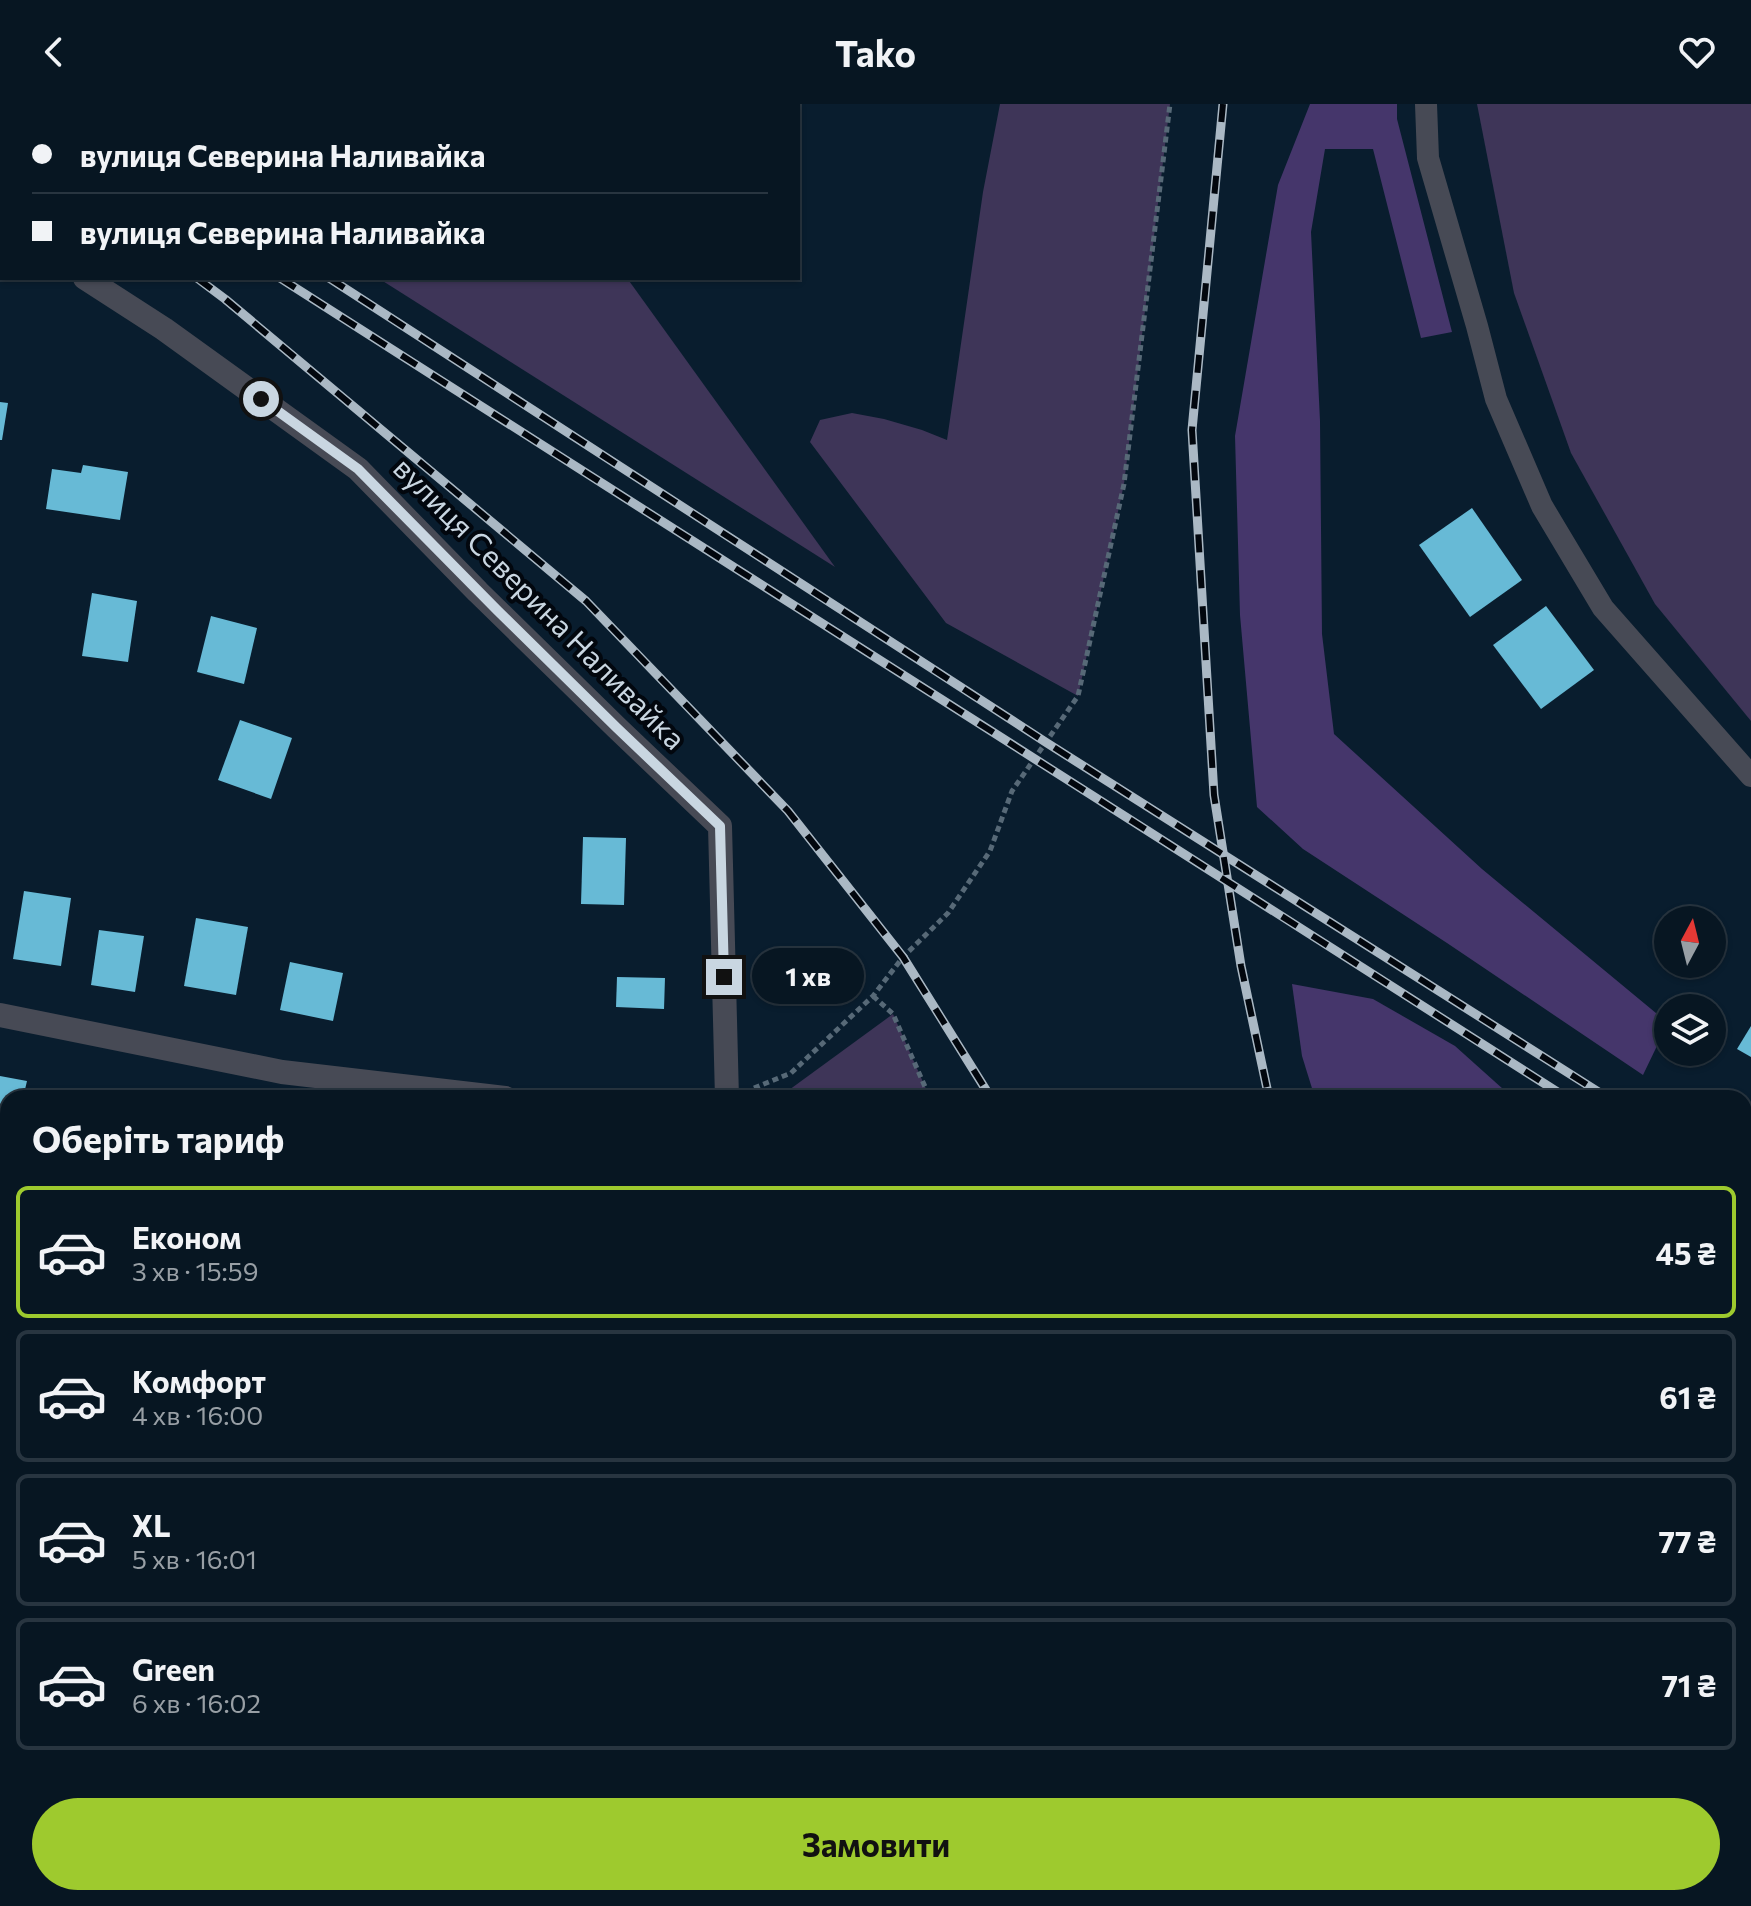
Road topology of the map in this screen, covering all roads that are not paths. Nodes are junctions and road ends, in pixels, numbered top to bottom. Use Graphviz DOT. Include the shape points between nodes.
graph roads {
  1 [pos="1426,104"];
  2 [pos="88,280"];
  3 [pos="1751,776"];
  4 [pos="0,1015"];
  5 [pos="436,1090"];
  6 [pos="735,1090"];
  1 -- 3 [label="lane" via="1428,158 1496,399 1542,506 1603,608"];
  2 -- 6 [label="street, вулиця Северина Наливайка" via="358,469 720,826"];
  4 -- 5 [label="street" via="282,1072"];
}
